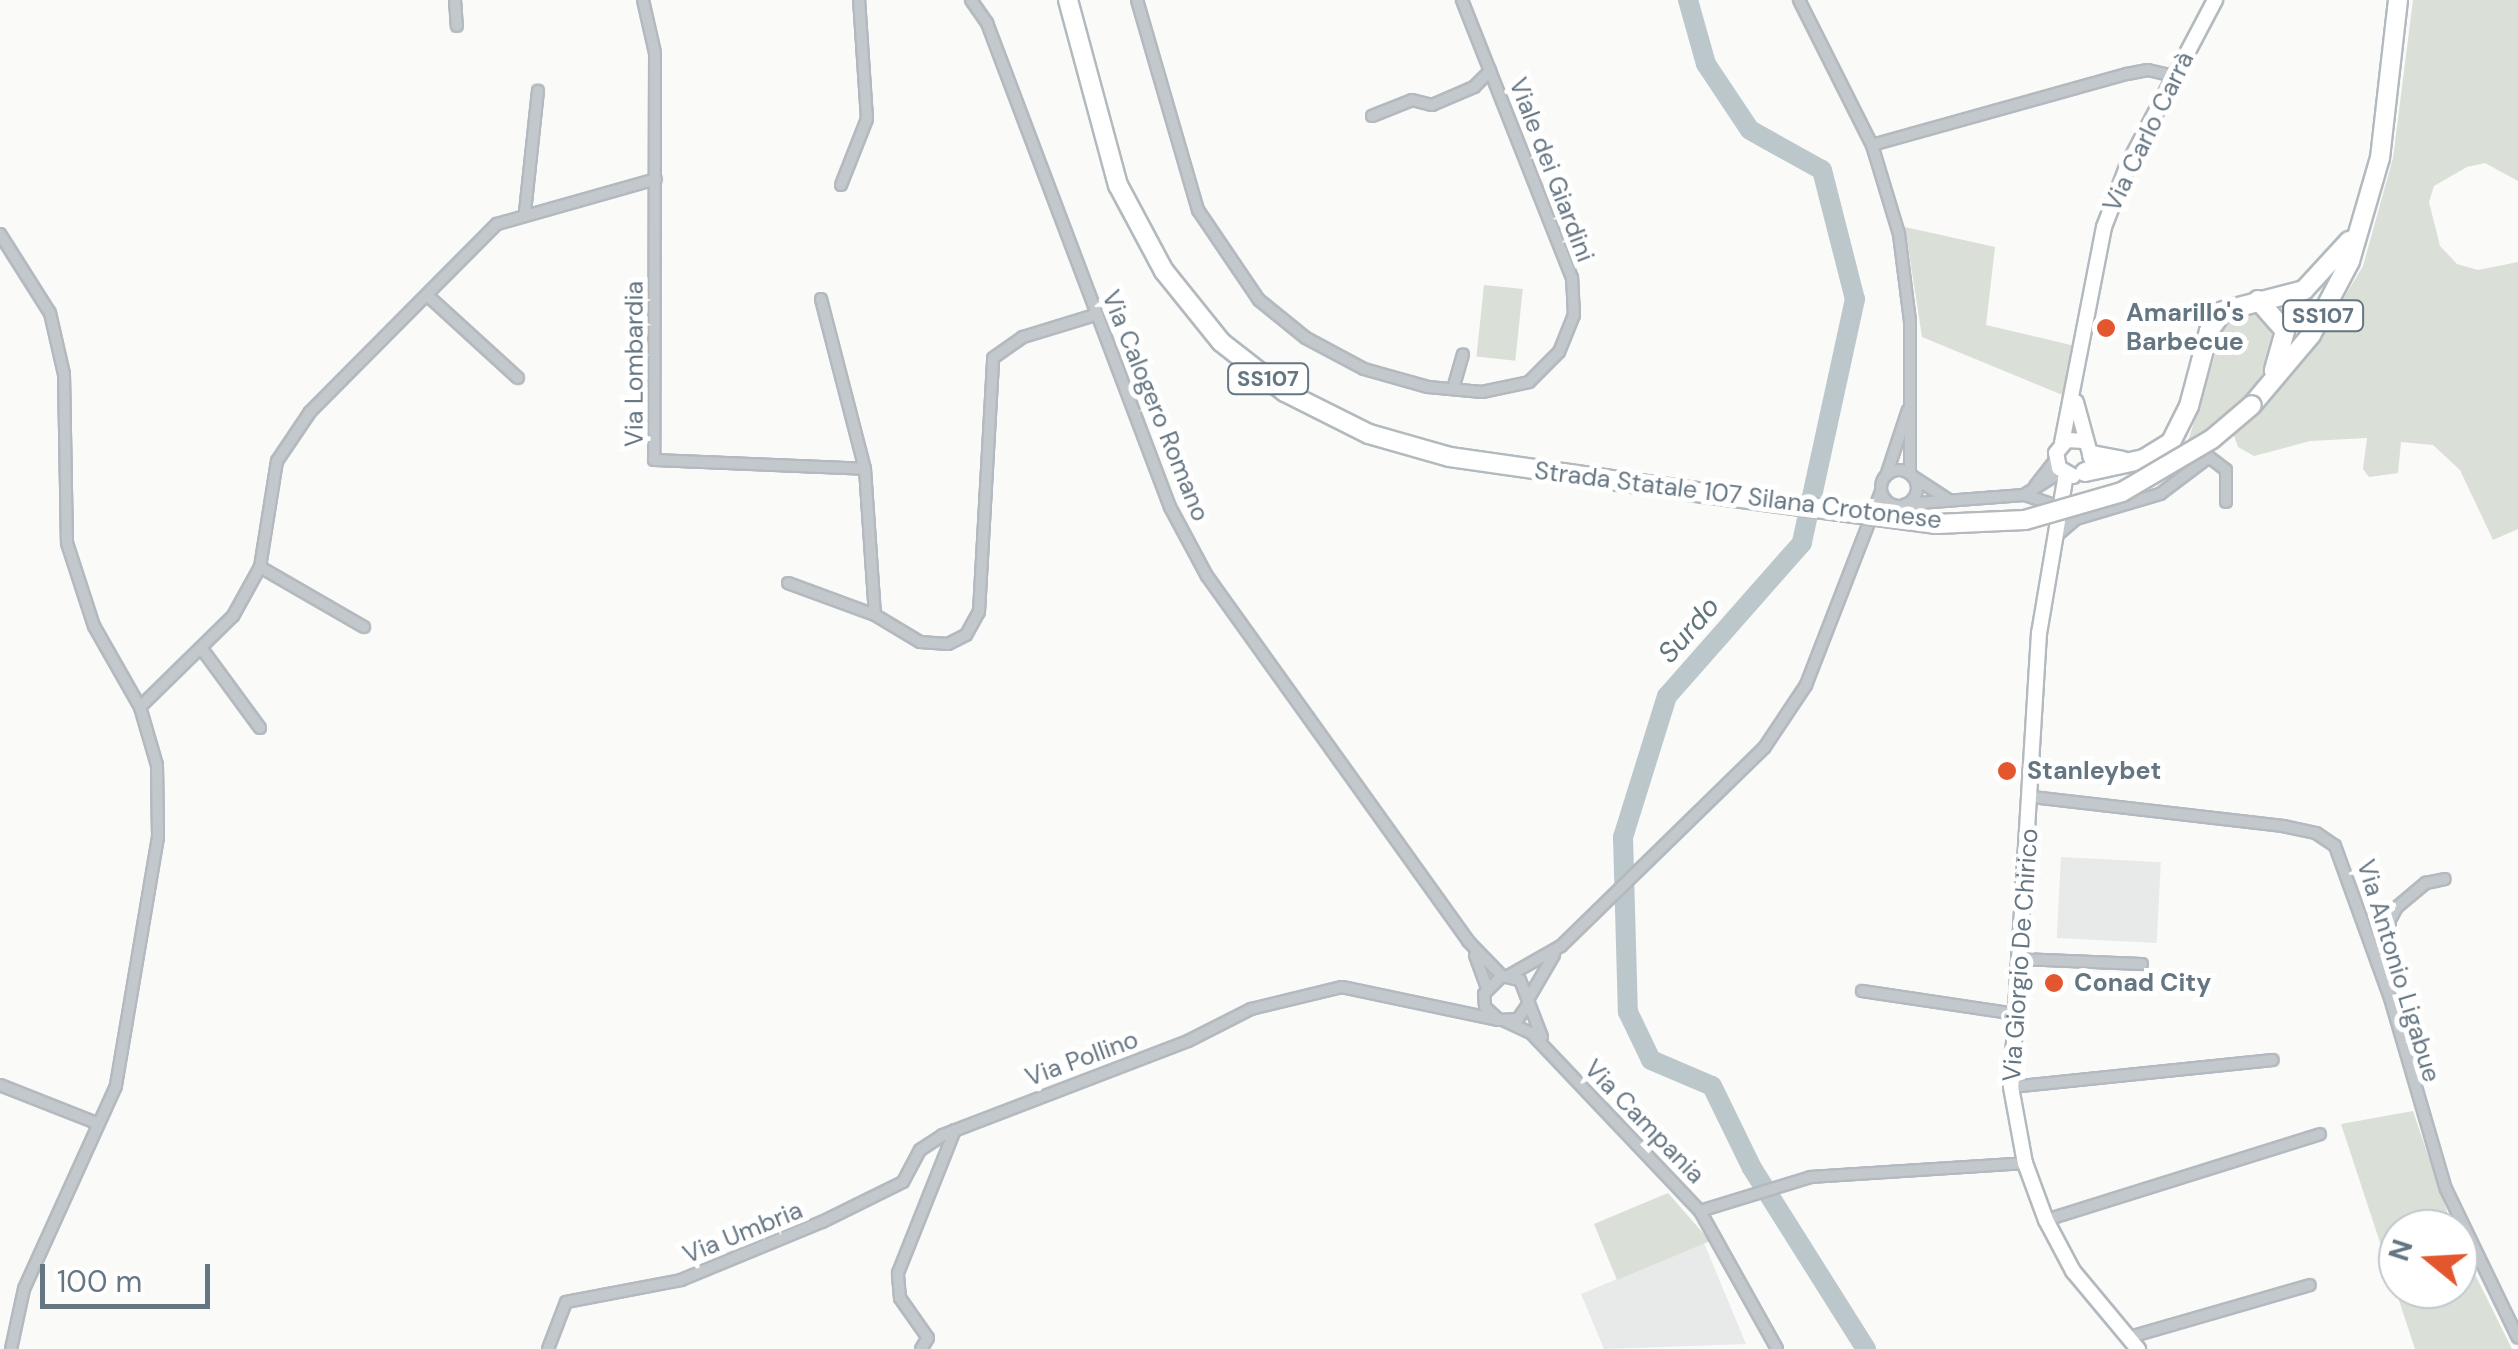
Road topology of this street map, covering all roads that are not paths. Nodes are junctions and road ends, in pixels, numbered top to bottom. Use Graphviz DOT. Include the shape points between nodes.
graph roads {
  1 [pos="455,0"];
  2 [pos="643,0"];
  3 [pos="859,0"];
  4 [pos="971,0"];
  5 [pos="1068,0"];
  6 [pos="1137,0"];
  7 [pos="1462,0"];
  8 [pos="1799,0"];
  9 [pos="2214,0"];
  10 [pos="2398,0"];
  11 [pos="457,26"];
  12 [pos="1490,70"];
  13 [pos="2175,76"];
  14 [pos="538,91"];
  15 [pos="1372,116"];
  16 [pos="1872,145"];
  17 [pos="656,179"];
  18 [pos="841,186"];
  19 [pos="2367,210"];
  20 [pos="524,212"];
  21 [pos="0,234"];
  22 [pos="427,295"];
  23 [pos="821,299"];
  24 [pos="2258,300"];
  25 [pos="1095,314"];
  26 [pos="1463,354"];
  27 [pos="518,378"];
  28 [pos="2075,386"];
  29 [pos="1453,390"];
  30 [pos="1912,399"];
  31 [pos="2252,405"];
  32 [pos="2062,444"];
  33 [pos="2075,464"];
  34 [pos="864,469"];
  35 [pos="1887,473"];
  36 [pos="1912,475"];
  37 [pos="1880,492"];
  38 [pos="2024,495"];
  39 [pos="1948,499"];
  40 [pos="2226,502"];
  41 [pos="1891,504"];
  42 [pos="1906,504"];
  43 [pos="2059,508"];
  44 [pos="2055,532"];
  45 [pos="1857,552"];
  46 [pos="260,566"];
  47 [pos="788,583"];
  48 [pos="875,615"];
  49 [pos="364,627"];
  50 [pos="202,649"];
  51 [pos="140,707"];
  52 [pos="260,728"];
  53 [pos="2032,796"];
  54 [pos="2446,879"];
  55 [pos="1468,941"];
  56 [pos="1561,946"];
  57 [pos="2019,959"];
  58 [pos="2142,964"];
  59 [pos="1505,976"];
  60 [pos="1485,991"];
  61 [pos="1862,991"];
  62 [pos="2390,998"];
  63 [pos="1529,1000"];
  64 [pos="2015,1014"];
  65 [pos="1453,1015"];
  66 [pos="1502,1021"];
  67 [pos="2273,1060"];
  68 [pos="1560,1062"];
  69 [pos="0,1085"];
  70 [pos="2011,1087"];
  71 [pos="98,1124"];
  72 [pos="955,1130"];
  73 [pos="2320,1134"];
  74 [pos="2025,1163"];
  75 [pos="1700,1210"];
  76 [pos="2046,1220"];
  77 [pos="2310,1285"];
  78 [pos="2518,1338"];
  79 [pos="2134,1343"];
  80 [pos="12,1349"];
  81 [pos="548,1349"];
  82 [pos="921,1349"];
  83 [pos="1777,1349"];
  1 -- 11 [label="street"];
  2 -- 17 [label="street" via="656,53"];
  3 -- 18 [label="street" via="867,118"];
  4 -- 25 [label="street, Via Calogero Romano" via="987,23"];
  5 -- 31 [label="highway, Strada Statale 107 Silana Crotonese / SS107, bridge" via="1118,184 1164,271 1222,342 1284,392 1369,434 1450,457 1937,524 2025,520 2122,492 2212,439"];
  6 -- 29 [label="street, Viale dei Giardini" via="1198,210 1259,300 1306,338 1364,369"];
  7 -- 12 [label="street, Viale dei Giardini"];
  8 -- 16 [label="street"];
  9 -- 13 [label="main road, Via Carlo Carrà"];
  10 -- 19 [label="highway, Strada Statale 107 Silana Crotonese / SS107" via="2380,158"];
  12 -- 15 [label="street" via="1474,87 1432,105 1412,100"];
  12 -- 29 [label="street, Viale dei Giardini" via="1572,278 1574,315 1559,352 1529,382 1482,392"];
  13 -- 16 [label="street" via="2128,74"];
  13 -- 28 [label="main road, Via Carlo Carrà" via="2104,227"];
  14 -- 20 [label="street"];
  16 -- 30 [label="street" via="1907,285"];
  17 -- 20 [label="street"];
  17 -- 34 [label="street, Via Lombardia" via="654,460"];
  19 -- 24 [label="highway" via="2324,276 2304,290"];
  19 -- 31 [label="highway, Strada Statale 107 Silana Crotonese / SS107" via="2334,300 2285,372"];
  20 -- 22 [label="street" via="497,224"];
  21 -- 51 [label="street" via="50,313 64,374 67,544 94,626"];
  22 -- 27 [label="street"];
  22 -- 46 [label="street" via="310,412 277,461"];
  23 -- 34 [label="street"];
  24 -- 31 [label="highway" via="2282,320 2286,345"];
  24 -- 33 [label="highway" via="2222,311 2209,332 2182,427 2159,452 2132,463"];
  25 -- 48 [label="street" via="1024,337 993,358 979,612 966,635 948,644 920,642"];
  25 -- 55 [label="street, Via Calogero Romano" via="1170,506 1207,576"];
  26 -- 29 [label="street"];
  28 -- 32 [label="main road, Via Carlo Carrà"];
  28 -- 33 [label="main road, Via Carlo Carrà"];
  30 -- 35 [label="street"];
  30 -- 36 [label="street"];
  32 -- 33 [label="main road"];
  32 -- 33 [label="main road, Via Carlo Carrà"];
  33 -- 38 [label="street"];
  33 -- 43 [label="main road, Via Giorgio De Chirico"];
  33 -- 44 [label="main road"];
  34 -- 48 [label="street"];
  35 -- 36 [label="street"];
  35 -- 37 [label="street"];
  36 -- 39 [label="street"];
  36 -- 42 [label="street" via="1916,495"];
  37 -- 41 [label="street"];
  37 -- 45 [label="street"];
  38 -- 39 [label="street"];
  38 -- 43 [label="street"];
  39 -- 42 [label="street"];
  40 -- 44 [label="street" via="2226,470 2209,458 2160,494 2076,519"];
  41 -- 42 [label="street"];
  41 -- 45 [label="street"];
  43 -- 44 [label="main road, Via Giorgio De Chirico"];
  44 -- 53 [label="main road, Via Giorgio De Chirico" via="2040,634"];
  45 -- 56 [label="street" via="1788,715 1730,788"];
  46 -- 49 [label="street"];
  46 -- 50 [label="street" via="233,616"];
  47 -- 48 [label="street"];
  50 -- 51 [label="street"];
  50 -- 52 [label="street"];
  51 -- 71 [label="street" via="157,765 158,836 116,1086"];
  53 -- 57 [label="main road, Via Giorgio De Chirico"];
  53 -- 62 [label="street, Via Antonio Ligabue" via="2316,833 2346,864"];
  54 -- 62 [label="street" via="2407,896 2390,920"];
  55 -- 59 [label="street"];
  55 -- 60 [label="street"];
  56 -- 59 [label="street"];
  56 -- 63 [label="street"];
  57 -- 58 [label="street"];
  57 -- 64 [label="main road, Via Giorgio De Chirico"];
  59 -- 60 [label="street"];
  59 -- 63 [label="street" via="1525,985"];
  60 -- 65 [label="street"];
  60 -- 66 [label="street" via="1485,1007"];
  61 -- 64 [label="street"];
  62 -- 78 [label="street, Via Antonio Ligabue" via="2446,1189"];
  63 -- 66 [label="street" via="1518,1019"];
  63 -- 68 [label="street, Via Campania" via="1535,1027"];
  64 -- 70 [label="main road, Via Giorgio De Chirico"];
  65 -- 66 [label="street, Via Pollino"];
  65 -- 72 [label="street, Via Pollino" via="1331,988 1251,1009 1188,1041"];
  66 -- 68 [label="street, Via Campania" via="1531,1033"];
  67 -- 70 [label="street"];
  68 -- 75 [label="street, Via Campania"];
  69 -- 71 [label="street"];
  70 -- 74 [label="main road, Via Giorgio De Chirico"];
  71 -- 80 [label="street" via="24,1290"];
  72 -- 81 [label="street, Via Umbria" via="920,1150 903,1182 822,1222 681,1280 566,1302"];
  72 -- 82 [label="street" via="898,1273 900,1298 928,1338"];
  73 -- 76 [label="street"];
  74 -- 75 [label="street" via="1811,1177"];
  74 -- 76 [label="main road, Via Giorgio De Chirico"];
  75 -- 83 [label="street, Via Campania"];
  76 -- 79 [label="main road, Via Giorgio De Chirico" via="2073,1271"];
  77 -- 79 [label="street"];
}
